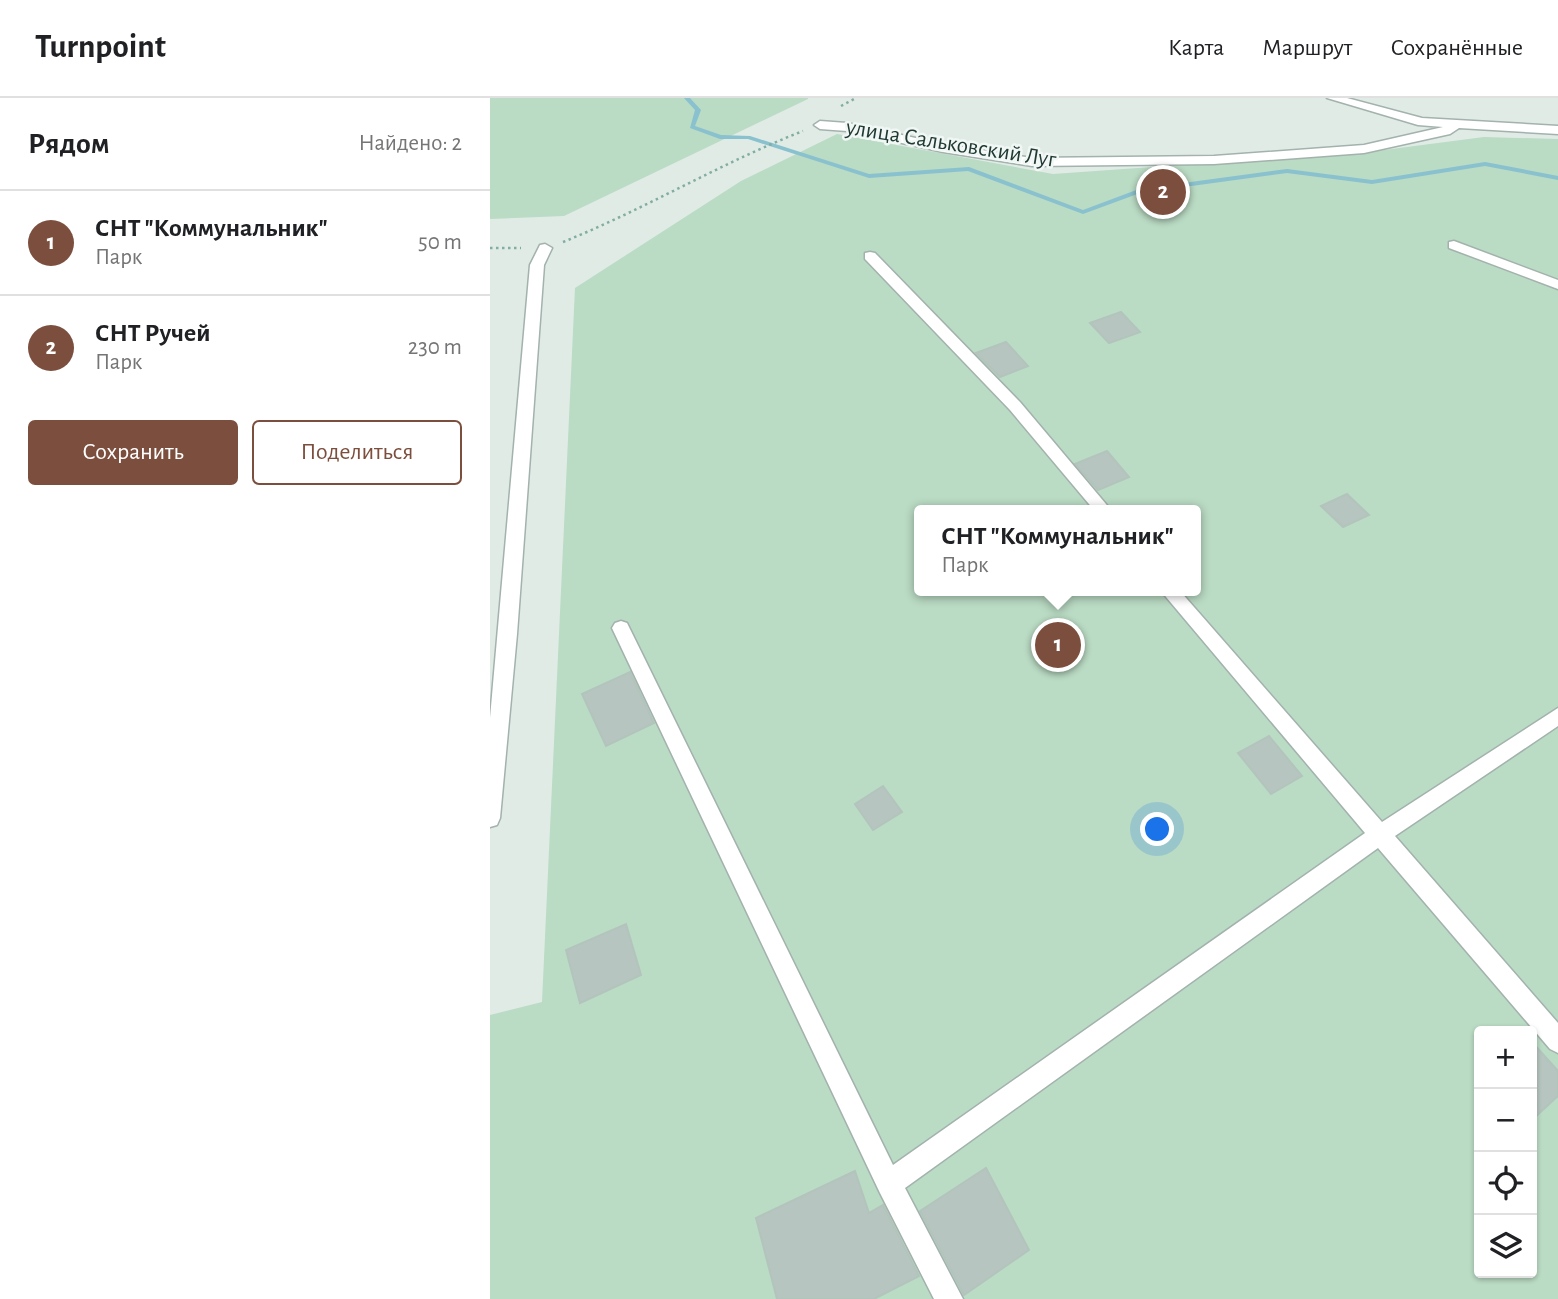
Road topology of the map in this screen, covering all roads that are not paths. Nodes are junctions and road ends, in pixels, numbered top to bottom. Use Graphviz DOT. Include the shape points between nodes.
graph roads {
  1 [pos="1332,98"];
  2 [pos="820,125"];
  3 [pos="1455,125"];
  4 [pos="1558,130"];
  5 [pos="1454,245"];
  6 [pos="545,248"];
  7 [pos="870,256"];
  8 [pos="1558,285"];
  9 [pos="1099,505"];
  10 [pos="1174,596"];
  11 [pos="621,628"];
  12 [pos="1558,716"];
  13 [pos="490,818"];
  14 [pos="1378,836"];
  15 [pos="1558,1041"];
  16 [pos="889,1184"];
  17 [pos="949,1299"];
  1 -- 3 [label="street" via="1422,122"];
  2 -- 3 [label="street, улица Сальковский Луг" via="1032,162 1214,160 1364,149"];
  3 -- 4 [label="street"];
  5 -- 8 [label="lane"];
  6 -- 13 [label="lane" via="537,265"];
  7 -- 9 [label="lane" via="1015,406"];
  10 -- 14 [label="lane"];
  11 -- 16 [label="lane"];
  12 -- 14 [label="lane"];
  14 -- 15 [label="lane"];
  14 -- 16 [label="lane"];
  16 -- 17 [label="lane"];
}
